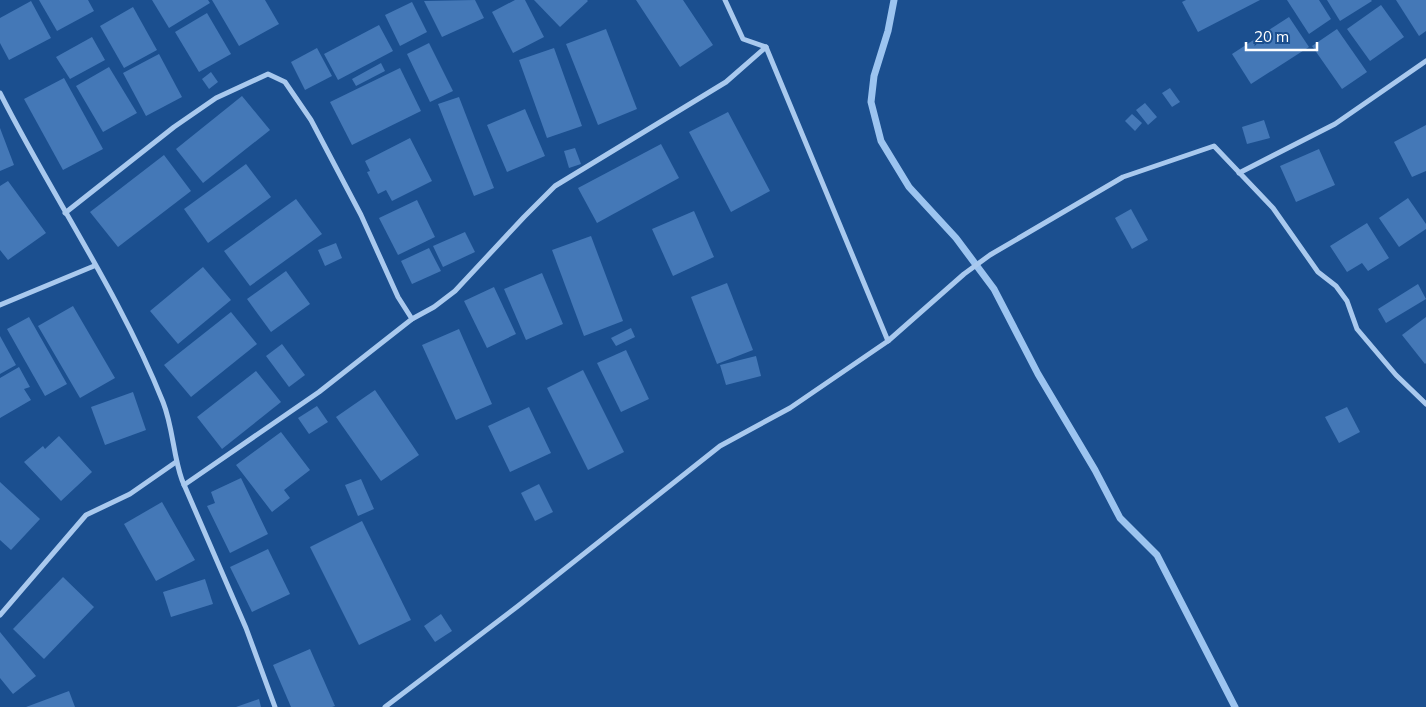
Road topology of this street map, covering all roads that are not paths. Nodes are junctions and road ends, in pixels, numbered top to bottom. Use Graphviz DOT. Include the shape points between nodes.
graph roads {
  1 [pos="725,0"];
  2 [pos="766,47"];
  3 [pos="1426,61"];
  4 [pos="0,92"];
  5 [pos="1239,173"];
  6 [pos="65,213"];
  7 [pos="94,266"];
  8 [pos="0,305"];
  9 [pos="412,319"];
  10 [pos="888,341"];
  11 [pos="1426,404"];
  12 [pos="176,462"];
  13 [pos="184,485"];
  14 [pos="0,614"];
  15 [pos="275,707"];
  16 [pos="384,707"];
  1 -- 2 [label="street" via="743,39"];
  2 -- 9 [label="street" via="718,87 556,186 455,291"];
  2 -- 10 [label="street"];
  3 -- 5 [label="street" via="1335,124"];
  4 -- 6 [label="street"];
  5 -- 10 [label="street" via="1214,146 1123,177 990,255"];
  5 -- 11 [label="street" via="1273,208 1318,272 1336,286 1347,301 1357,329"];
  6 -- 7 [label="street"];
  6 -- 9 [label="street" via="209,103 268,74 285,82 311,120 361,215 398,297"];
  7 -- 8 [label="street"];
  7 -- 12 [label="street" via="125,320 164,404"];
  9 -- 13 [label="street" via="319,392"];
  10 -- 16 [label="street" via="790,408 720,446"];
  12 -- 13 [label="street"];
  12 -- 14 [label="street" via="130,494 86,515"];
  13 -- 15 [label="street"];
}
